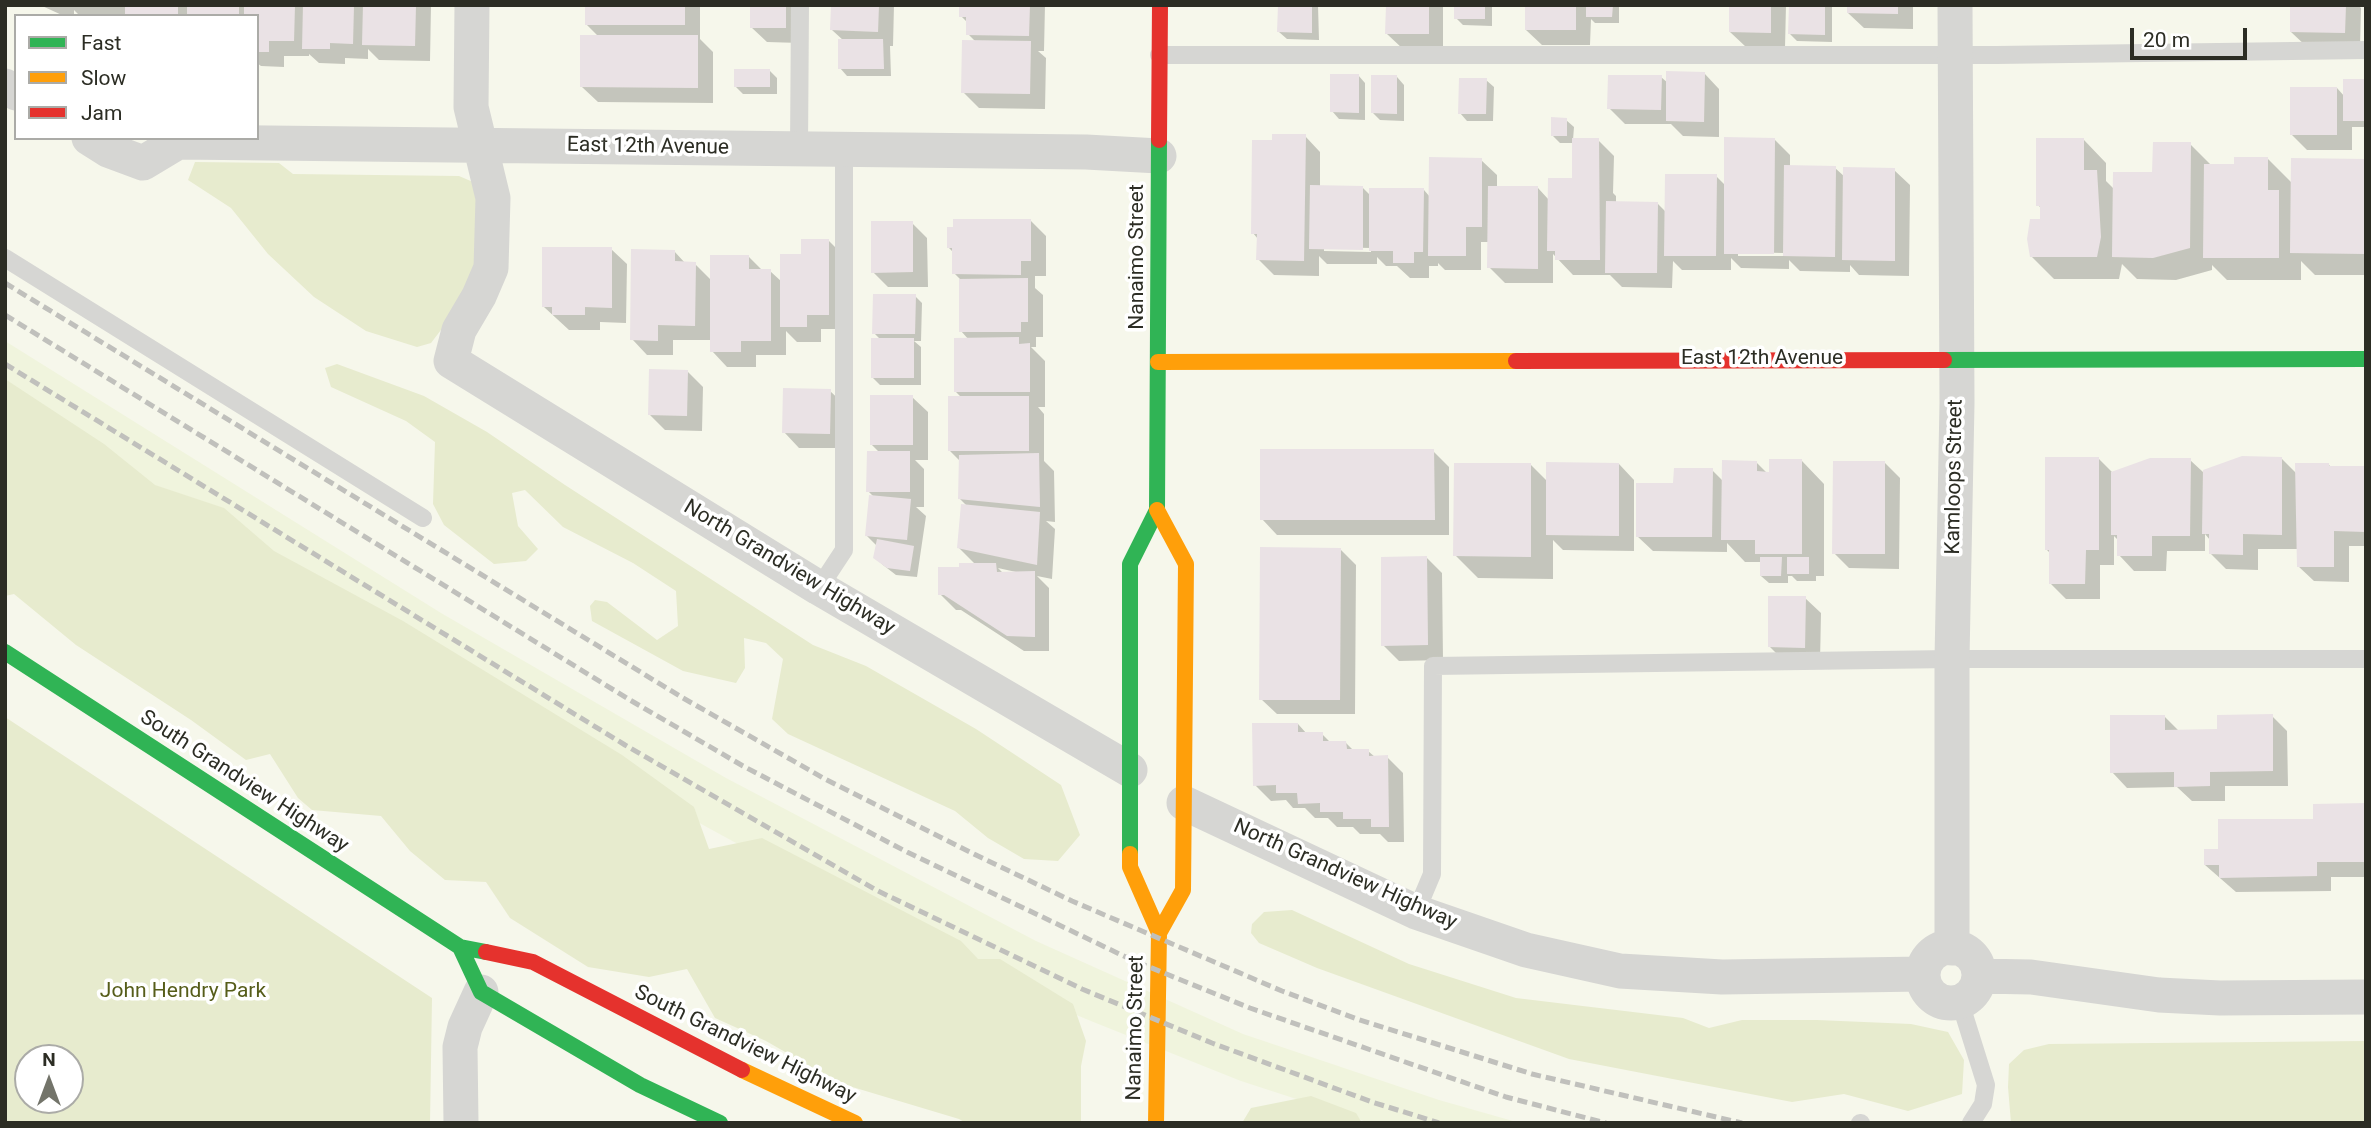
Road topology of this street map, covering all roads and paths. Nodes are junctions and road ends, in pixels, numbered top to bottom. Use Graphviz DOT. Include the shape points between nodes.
graph roads {
  1 [pos="472,5"];
  2 [pos="800,5"];
  3 [pos="1160,5"];
  4 [pos="1955,5"];
  5 [pos="2366,50"];
  6 [pos="1159,55"];
  7 [pos="1955,55"];
  8 [pos="92,140"];
  9 [pos="480,146"];
  10 [pos="799,149"];
  11 [pos="844,149"];
  12 [pos="1159,156"];
  13 [pos="5,258"];
  14 [pos="1957,359"];
  15 [pos="2366,359"];
  16 [pos="1158,362"];
  17 [pos="1157,510"];
  18 [pos="423,518"];
  19 [pos="819,588"];
  20 [pos="5,652"];
  21 [pos="1952,659"];
  22 [pos="2366,659"];
  23 [pos="1130,770"];
  24 [pos="1184,803"];
  25 [pos="1416,912"];
  26 [pos="1158,933"];
  27 [pos="460,947"];
  28 [pos="1952,948"];
  29 [pos="1923,974"];
  30 [pos="1970,989"];
  31 [pos="481,992"];
  32 [pos="2366,997"];
  33 [pos="461,1123"];
  34 [pos="720,1123"];
  35 [pos="855,1123"];
  36 [pos="1156,1123"];
  37 [pos="1971,1123"];
  1 -- 9 [label="street" via="471,107"];
  2 -- 10 [label="lane"];
  3 -- 6 [label="street, Nanaimo Street"];
  4 -- 7 [label="street, Kamloops Street"];
  5 -- 7 [label="lane"];
  6 -- 7 [label="lane"];
  6 -- 12 [label="street, Nanaimo Street"];
  7 -- 14 [label="street, Kamloops Street"];
  8 -- 9 [label="street, East 12th Avenue" via="143,163 178,142"];
  9 -- 10 [label="street, East 12th Avenue"];
  9 -- 19 [label="street, North Grandview Highway" via="493,198 491,268 459,330 451,361"];
  10 -- 11 [label="street, East 12th Avenue"];
  11 -- 12 [label="street, East 12th Avenue"];
  11 -- 19 [label="lane" via="844,550"];
  12 -- 16 [label="street, Nanaimo Street"];
  13 -- 18 [label="lane"];
  14 -- 15 [label="street, East 12th Avenue"];
  14 -- 16 [label="street, East 12th Avenue"];
  14 -- 21 [label="street, Kamloops Street"];
  16 -- 17 [label="street, Nanaimo Street"];
  17 -- 23 [label="street, Nanaimo Street" via="1130,564"];
  17 -- 24 [label="street, Nanaimo Street" via="1186,564"];
  19 -- 23 [label="street, North Grandview Highway"];
  20 -- 27 [label="street, South Grandview Highway"];
  21 -- 22 [label="lane"];
  21 -- 25 [label="lane" via="1433,666 1432,874"];
  21 -- 28 [label="street, Kamloops Street"];
  23 -- 26 [label="street, Nanaimo Street" via="1130,867"];
  24 -- 25 [label="street, North Grandview Highway"];
  24 -- 26 [label="street, Nanaimo Street" via="1183,890"];
  25 -- 29 [label="street, North Grandview Highway" via="1526,950 1620,971 1722,977"];
  26 -- 36 [label="street, Nanaimo Street"];
  27 -- 31 [label="street"];
  27 -- 35 [label="street, South Grandview Highway" via="533,961 728,1064"];
  28 -- 29 [label="street" via="1931,956"];
  28 -- 30 [label="street" via="1973,958"];
  29 -- 30 [label="street" via="1934,998 1951,1003"];
  30 -- 32 [label="street" via="2031,977 2159,995"];
  30 -- 37 [label="lane" via="1986,1085 1983,1104"];
  31 -- 33 [label="street" via="460,1047"];
  31 -- 34 [label="street" via="640,1085"];
}
